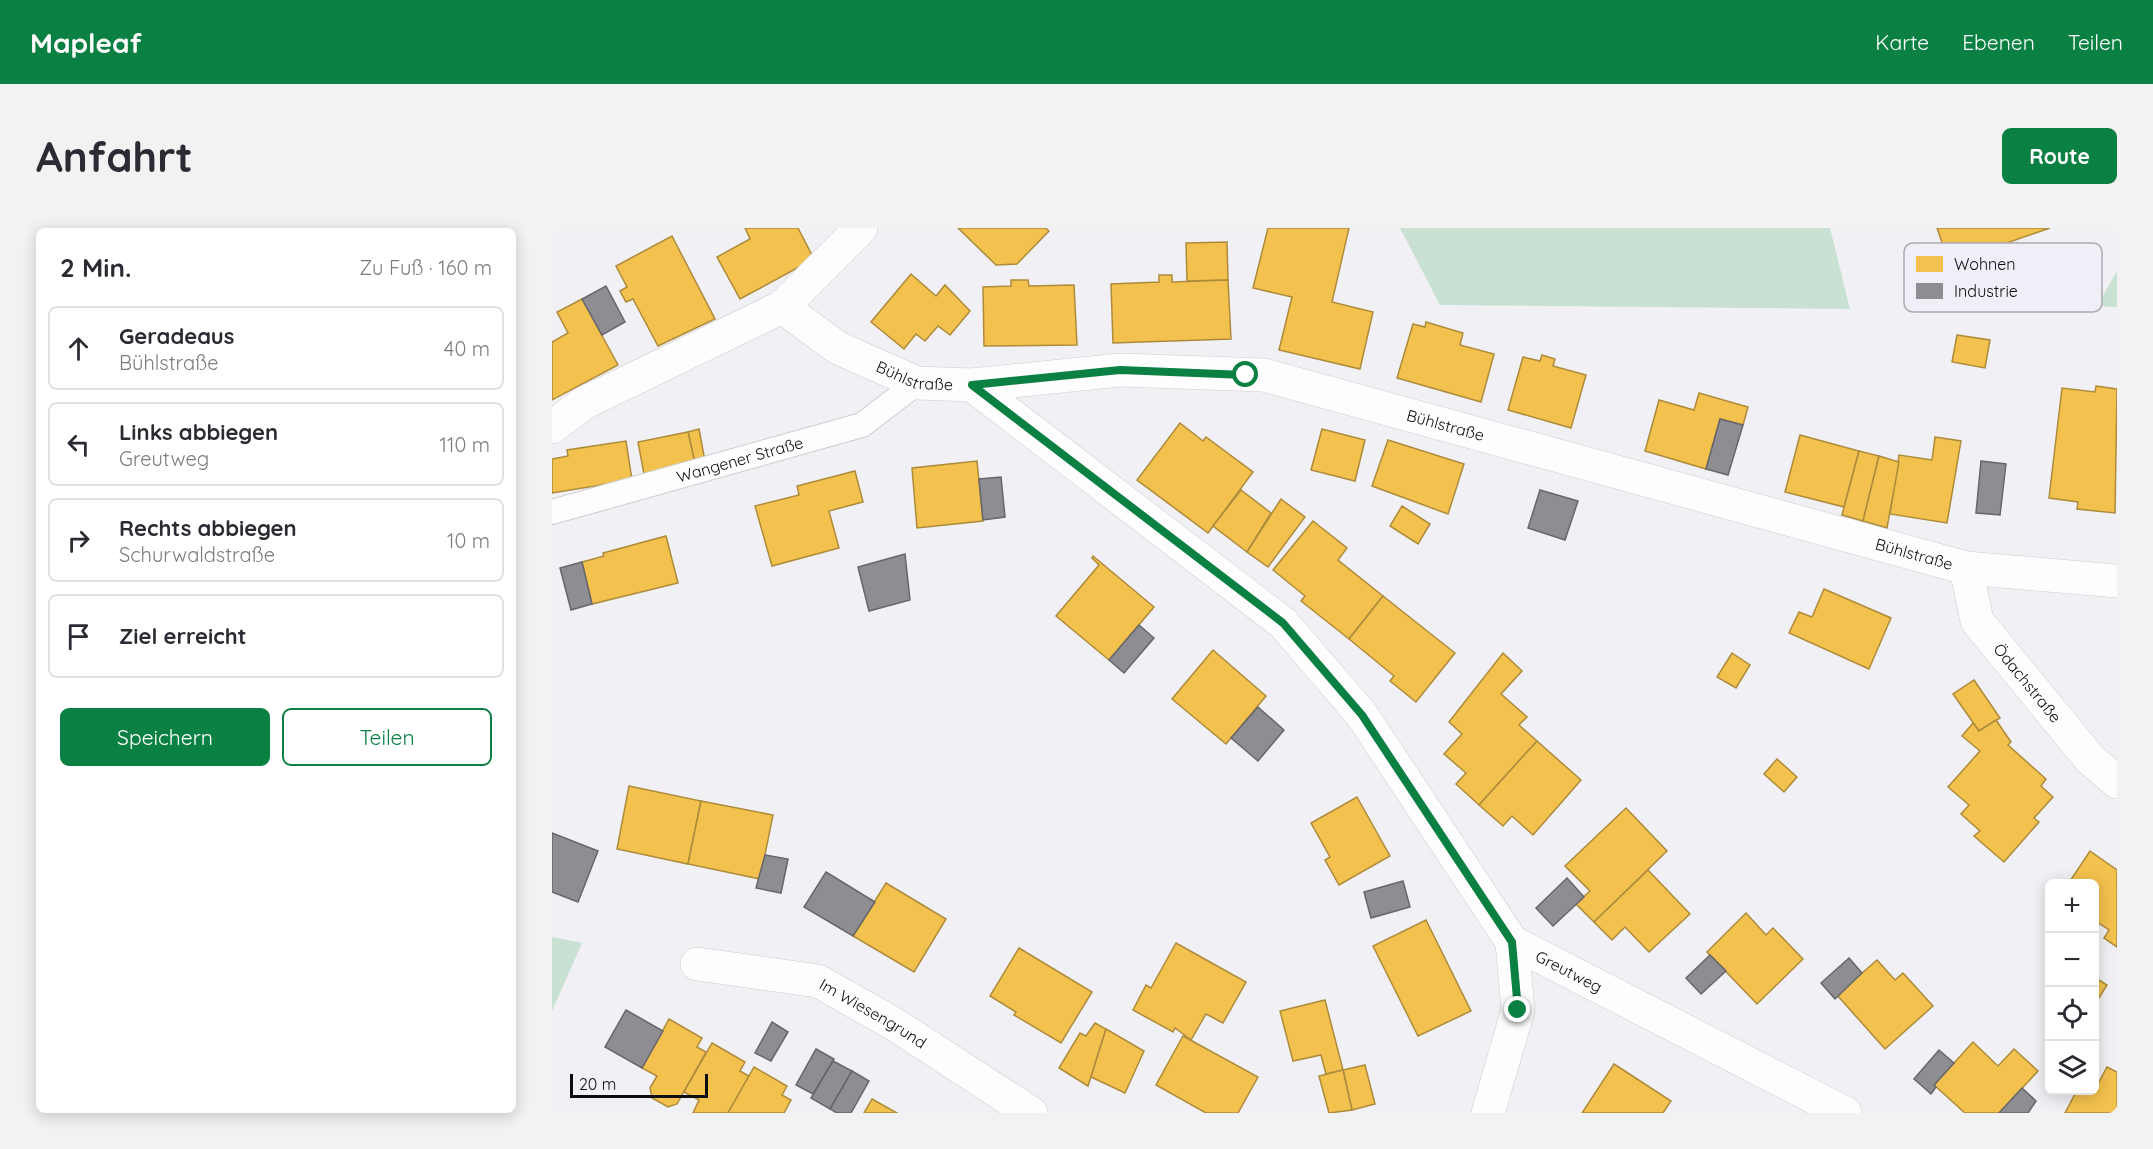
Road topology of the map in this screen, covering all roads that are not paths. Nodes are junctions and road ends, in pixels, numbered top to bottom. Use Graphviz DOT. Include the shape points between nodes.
graph roads {
  1 [pos="861,228"];
  2 [pos="782,307"];
  3 [pos="917,383"];
  4 [pos="972,385"];
  5 [pos="552,427"];
  6 [pos="552,512"];
  7 [pos="1966,568"];
  8 [pos="2117,581"];
  9 [pos="2117,782"];
  10 [pos="1512,942"];
  11 [pos="697,964"];
  12 [pos="1031,1113"];
  13 [pos="1488,1113"];
  14 [pos="1845,1113"];
  1 -- 2 [label="street"];
  2 -- 3 [label="street, Bühlstraße" via="838,348"];
  2 -- 5 [label="street" via="584,403"];
  3 -- 4 [label="street, Bühlstraße"];
  3 -- 6 [label="lane, Wangener Straße" via="862,425"];
  4 -- 7 [label="street, Bühlstraße" via="1120,370 1264,375"];
  4 -- 10 [label="street, Greutweg" via="1283,623 1362,715"];
  7 -- 8 [label="street, Bühlstraße"];
  7 -- 9 [label="street, Ödachstraße" via="1977,621 2090,759"];
  10 -- 13 [label="street" via="1518,1010"];
  10 -- 14 [label="street, Greutweg"];
  11 -- 12 [label="street, Im Wiesengrund" via="818,981 894,1024"];
}
